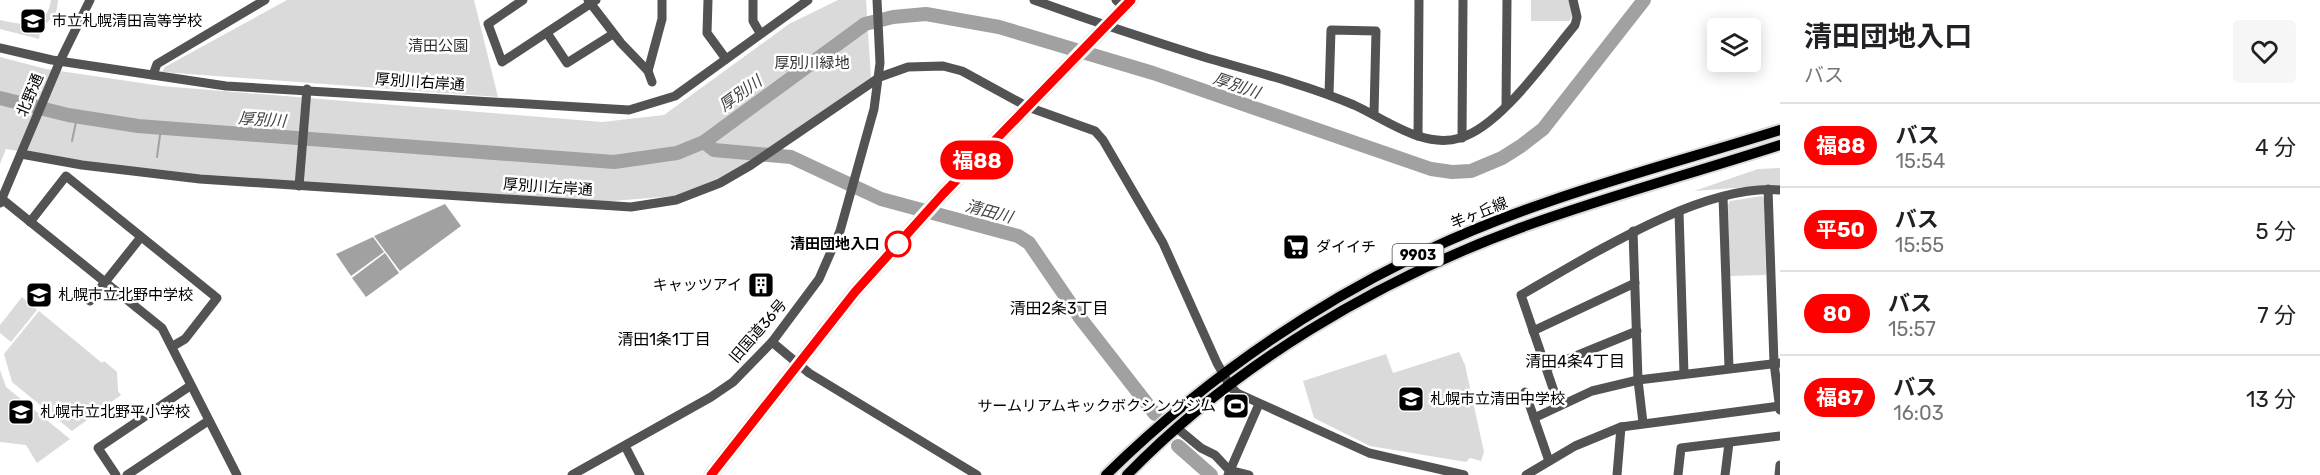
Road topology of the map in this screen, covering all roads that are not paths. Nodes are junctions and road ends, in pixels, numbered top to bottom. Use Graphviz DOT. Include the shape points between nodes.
graph roads {
  1 [pos="90,0"];
  2 [pos="265,0"];
  3 [pos="523,0"];
  4 [pos="663,0"];
  5 [pos="708,0"];
  6 [pos="753,0"];
  7 [pos="808,0"];
  8 [pos="877,0"];
  9 [pos="1034,0"];
  10 [pos="1419,0"];
  11 [pos="1463,0"];
  12 [pos="1507,0"];
  13 [pos="1573,0"];
  14 [pos="591,1"];
  15 [pos="1124,2"];
  16 [pos="1100,30"];
  17 [pos="547,33"];
  18 [pos="760,33"];
  19 [pos="613,34"];
  20 [pos="0,48"];
  21 [pos="726,59"];
  22 [pos="60,61"];
  23 [pos="648,71"];
  24 [pos="153,75"];
  25 [pos="880,77"];
  26 [pos="652,82"];
  27 [pos="307,89"];
  28 [pos="1329,94"];
  29 [pos="1506,106"];
  30 [pos="1028,107"];
  31 [pos="1374,114"];
  32 [pos="1780,130"];
  33 [pos="1418,136"];
  34 [pos="1462,138"];
  35 [pos="1780,145"];
  36 [pos="21,154"];
  37 [pos="299,186"];
  38 [pos="1768,189"];
  39 [pos="1780,190"];
  40 [pos="1723,197"];
  41 [pos="1,201"];
  42 [pos="1678,212"];
  43 [pos="30,222"];
  44 [pos="1633,231"];
  45 [pos="141,237"];
  46 [pos="105,282"];
  47 [pos="1635,283"];
  48 [pos="90,301"];
  49 [pos="1533,331"];
  50 [pos="1636,331"];
  51 [pos="772,342"];
  52 [pos="173,346"];
  53 [pos="798,363"];
  54 [pos="1777,363"];
  55 [pos="1546,368"];
  56 [pos="1729,368"];
  57 [pos="1222,374"];
  58 [pos="1684,374"];
  59 [pos="1638,380"];
  60 [pos="190,386"];
  61 [pos="1230,386"];
  62 [pos="1525,392"];
  63 [pos="1259,404"];
  64 [pos="1559,406"];
  65 [pos="1780,408"];
  66 [pos="1534,418"];
  67 [pos="208,421"];
  68 [pos="1643,423"];
  69 [pos="1622,427"];
  70 [pos="1178,429"];
  71 [pos="1780,436"];
  72 [pos="1729,443"];
  73 [pos="626,446"];
  74 [pos="1549,461"];
  75 [pos="1780,465"];
  76 [pos="584,472"];
  77 [pos="1229,473"];
  78 [pos="116,475"];
  79 [pos="127,475"];
  80 [pos="237,475"];
  81 [pos="572,475"];
  82 [pos="640,475"];
  83 [pos="711,475"];
  84 [pos="977,475"];
  85 [pos="1106,475"];
  86 [pos="1127,475"];
  87 [pos="1249,475"];
  88 [pos="1464,475"];
  89 [pos="1526,475"];
  90 [pos="1617,475"];
  91 [pos="1678,475"];
  92 [pos="1725,475"];
  93 [pos="1779,475"];
  1 -- 22 [label="street, 北野通"];
  2 -- 24 [label="street" via="157,64"];
  3 -- 17 [label="street" via="488,24 502,62"];
  4 -- 23 [label="street"];
  5 -- 21 [label="street" via="707,33"];
  6 -- 18 [label="street" via="753,21"];
  7 -- 18 [label="street, 厚別川右岸通"];
  8 -- 25 [label="street"];
  9 -- 16 [label="street"];
  10 -- 33 [label="street"];
  11 -- 34 [label="street"];
  12 -- 29 [label="street"];
  13 -- 29 [label="street" via="1575,25"];
  14 -- 17 [label="street"];
  14 -- 19 [label="street"];
  15 -- 16 [label="highway"];
  16 -- 28 [label="street"];
  16 -- 30 [label="highway"];
  17 -- 19 [label="street" via="567,63"];
  18 -- 21 [label="street, 厚別川右岸通"];
  19 -- 23 [label="street"];
  20 -- 22 [label="street, 厚別川右岸通"];
  21 -- 27 [label="street, 厚別川右岸通" via="675,96 630,110"];
  22 -- 24 [label="street, 厚別川右岸通"];
  22 -- 36 [label="street, 北野通"];
  23 -- 26 [label="street"];
  24 -- 27 [label="street, 厚別川右岸通" via="226,86"];
  25 -- 30 [label="street, 厚別川左岸通" via="908,67 943,66 979,78"];
  25 -- 37 [label="street, 厚別川左岸通" via="751,165 676,200 631,207"];
  25 -- 51 [label="street, 旧国道36号" via="840,231 819,279"];
  27 -- 37 [label="street"];
  28 -- 31 [label="street"];
  28 -- 31 [label="street" via="1331,30 1376,31"];
  29 -- 34 [label="street" via="1488,124"];
  30 -- 53 [label="highway" via="943,194"];
  30 -- 57 [label="street, 厚別川左岸通" via="1095,131 1103,140 1163,243"];
  31 -- 33 [label="street"];
  32 -- 57 [label="main road, 羊ヶ丘線 / 9903" via="1533,208 1413,257 1333,299"];
  33 -- 34 [label="street" via="1437,142"];
  35 -- 61 [label="main road, 羊ヶ丘線 / 9903" via="1479,244 1339,313"];
  36 -- 37 [label="street, 厚別川左岸通" via="136,173"];
  36 -- 41 [label="street, 北野通"];
  38 -- 39 [label="street"];
  38 -- 40 [label="street"];
  38 -- 54 [label="street"];
  40 -- 42 [label="street"];
  40 -- 56 [label="street"];
  41 -- 43 [label="street"];
  42 -- 44 [label="street"];
  42 -- 58 [label="street"];
  43 -- 45 [label="street" via="66,176"];
  43 -- 46 [label="street"];
  44 -- 47 [label="street"];
  44 -- 49 [label="street" via="1521,295"];
  45 -- 46 [label="street"];
  45 -- 52 [label="street" via="217,298 185,339"];
  46 -- 48 [label="street"];
  46 -- 52 [label="street" via="162,328"];
  47 -- 49 [label="street"];
  47 -- 50 [label="street"];
  49 -- 55 [label="street"];
  50 -- 55 [label="street"];
  50 -- 59 [label="street"];
  51 -- 53 [label="street"];
  51 -- 73 [label="street, 旧国道36号" via="733,382"];
  52 -- 60 [label="street"];
  53 -- 83 [label="highway"];
  53 -- 84 [label="street" via="835,390"];
  54 -- 56 [label="street"];
  54 -- 65 [label="street"];
  55 -- 64 [label="street"];
  56 -- 58 [label="street"];
  57 -- 61 [label="street, 厚別川左岸通"];
  57 -- 85 [label="main road, 羊ヶ丘線 / 9903"];
  58 -- 59 [label="street"];
  59 -- 64 [label="street" via="1592,391"];
  59 -- 68 [label="street"];
  60 -- 67 [label="street"];
  60 -- 78 [label="street" via="98,448"];
  61 -- 63 [label="street"];
  61 -- 70 [label="main road, 羊ヶ丘線 / 9903"];
  62 -- 66 [label="street"];
  63 -- 77 [label="street"];
  63 -- 88 [label="street" via="1369,453"];
  64 -- 66 [label="street"];
  65 -- 68 [label="street"];
  66 -- 74 [label="street"];
  67 -- 79 [label="street"];
  67 -- 80 [label="street"];
  68 -- 69 [label="street"];
  69 -- 74 [label="street" via="1595,436"];
  69 -- 90 [label="street"];
  70 -- 77 [label="street" via="1215,455"];
  70 -- 86 [label="main road, 羊ヶ丘線 / 9903"];
  71 -- 72 [label="street"];
  72 -- 91 [label="street" via="1681,448"];
  72 -- 92 [label="street"];
  73 -- 76 [label="street, 旧国道36号"];
  73 -- 82 [label="street"];
  74 -- 89 [label="street"];
  75 -- 93 [label="street"];
  76 -- 81 [label="street, 旧国道36号"];
  77 -- 87 [label="street"];
}
